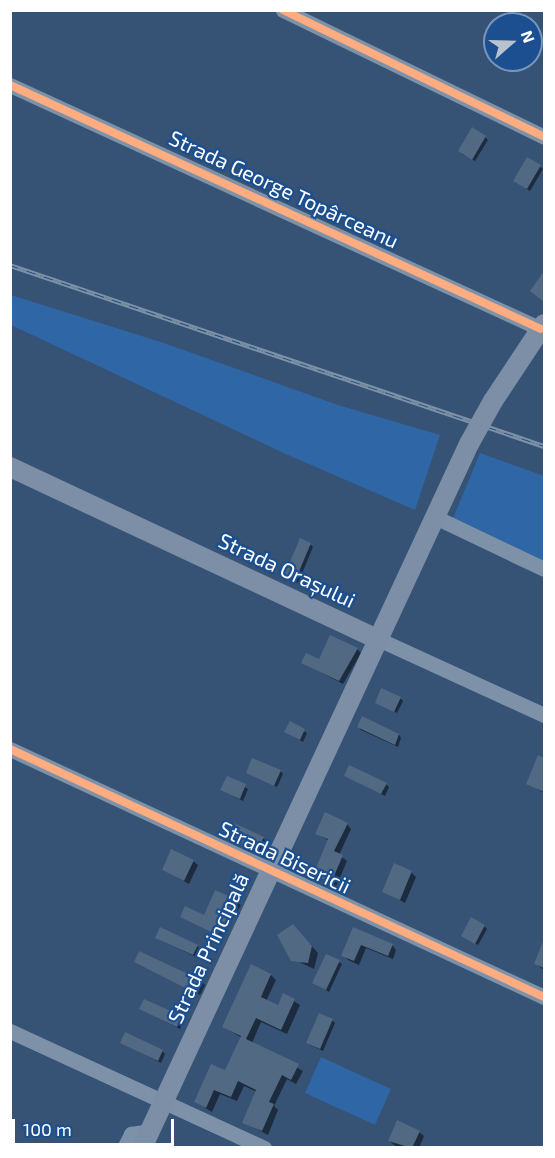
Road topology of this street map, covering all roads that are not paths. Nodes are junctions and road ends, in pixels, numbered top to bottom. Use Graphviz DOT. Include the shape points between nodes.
graph roads {
  1 [pos="283,10"];
  2 [pos="10,85"];
  3 [pos="544,137"];
  4 [pos="543,327"];
  5 [pos="10,467"];
  6 [pos="435,517"];
  7 [pos="544,569"];
  8 [pos="378,639"];
  9 [pos="544,715"];
  10 [pos="10,749"];
  11 [pos="271,870"];
  12 [pos="544,997"];
  13 [pos="10,1031"];
  14 [pos="163,1101"];
  15 [pos="146,1139"];
  16 [pos="124,1148"];
  17 [pos="264,1148"];
  1 -- 3 [label="street"];
  2 -- 4 [label="street, Strada George Topârceanu"];
  4 -- 6 [label="main road, Strada Principală, bridge" via="493,401"];
  5 -- 8 [label="main road, Strada Orașului"];
  6 -- 7 [label="street"];
  6 -- 8 [label="main road, Strada Principală"];
  8 -- 9 [label="street, Strada Orașului"];
  8 -- 11 [label="main road, Strada Principală"];
  10 -- 11 [label="street, Strada Bisericii"];
  11 -- 12 [label="street, Strada Bisericii"];
  11 -- 14 [label="main road, Strada Principală"];
  13 -- 14 [label="street"];
  14 -- 15 [label="main road, Strada Principală"];
  14 -- 17 [label="street"];
  15 -- 16 [label="street" via="131,1134"];
}
